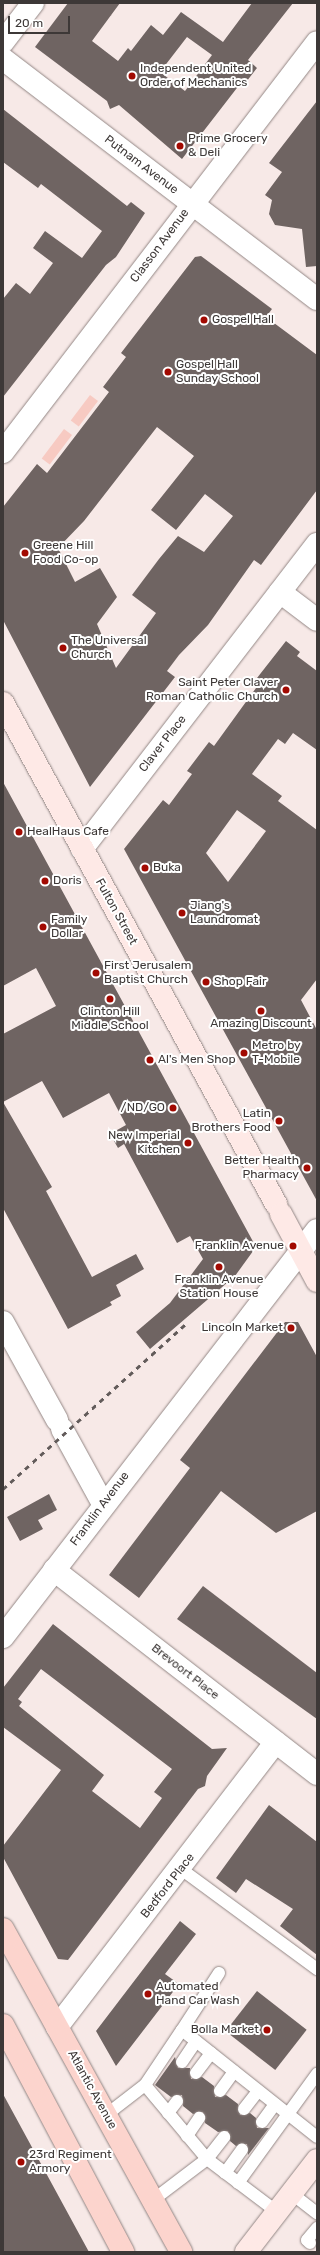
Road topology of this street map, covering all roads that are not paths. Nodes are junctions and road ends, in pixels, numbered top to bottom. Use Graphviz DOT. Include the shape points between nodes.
graph roads {
  1 [pos="33,3"];
  2 [pos="3,42"];
  3 [pos="317,42"];
  4 [pos="3,59"];
  5 [pos="192,204"];
  6 [pos="317,299"];
  7 [pos="3,452"];
  8 [pos="317,544"];
  9 [pos="280,592"];
  10 [pos="317,620"];
  11 [pos="3,703"];
  12 [pos="82,849"];
  13 [pos="317,1230"];
  14 [pos="301,1250"];
  15 [pos="317,1281"];
  16 [pos="3,1322"];
  17 [pos="103,1504"];
  18 [pos="54,1570"];
  19 [pos="3,1637"];
  20 [pos="276,1742"];
  21 [pos="317,1774"];
  22 [pos="181,1869"];
  23 [pos="3,1929"];
  24 [pos="317,1968"];
  25 [pos="219,1973"];
  26 [pos="3,2025"];
  27 [pos="57,2027"];
  28 [pos="182,2030"];
  29 [pos="196,2042"];
  30 [pos="211,2053"];
  31 [pos="182,2062"];
  32 [pos="234,2072"];
  33 [pos="196,2073"];
  34 [pos="317,2074"];
  35 [pos="144,2085"];
  36 [pos="220,2091"];
  37 [pos="258,2091"];
  38 [pos="177,2101"];
  39 [pos="275,2104"];
  40 [pos="244,2109"];
  41 [pos="168,2113"];
  42 [pos="106,2115"];
  43 [pos="289,2116"];
  44 [pos="199,2118"];
  45 [pos="262,2122"];
  46 [pos="187,2136"];
  47 [pos="224,2137"];
  48 [pos="317,2137"];
  49 [pos="242,2150"];
  50 [pos="207,2159"];
  51 [pos="317,2160"];
  52 [pos="225,2174"];
  53 [pos="238,2183"];
  54 [pos="291,2193"];
  55 [pos="152,2200"];
  56 [pos="277,2212"];
  57 [pos="317,2213"];
  58 [pos="316,2230"];
  59 [pos="310,2243"];
  60 [pos="249,2251"];
  61 [pos="123,2252"];
  62 [pos="181,2252"];
  1 -- 2 [label="street"];
  3 -- 5 [label="street, Classon Avenue"];
  4 -- 5 [label="street, Putnam Avenue"];
  5 -- 6 [label="street, Putnam Avenue"];
  5 -- 7 [label="street, Classon Avenue"];
  8 -- 9 [label="street, Claver Place"];
  9 -- 10 [label="street"];
  9 -- 12 [label="street, Claver Place"];
  11 -- 12 [label="main road, Fulton Street"];
  12 -- 14 [label="main road, Fulton Street"];
  13 -- 14 [label="street, Franklin Avenue"];
  14 -- 15 [label="main road, Fulton Street"];
  14 -- 17 [label="street, Franklin Avenue"];
  16 -- 17 [label="street"];
  17 -- 18 [label="street, Franklin Avenue"];
  18 -- 19 [label="street, Franklin Avenue"];
  18 -- 20 [label="street, Brevoort Place"];
  20 -- 21 [label="street, Brevoort Place"];
  20 -- 22 [label="street, Bedford Place"];
  22 -- 24 [label="lane"];
  22 -- 27 [label="street, Bedford Place"];
  23 -- 27 [label="main road, Atlantic Avenue"];
  25 -- 28 [label="lane"];
  26 -- 61 [label="main road"];
  27 -- 42 [label="main road, Atlantic Avenue"];
  28 -- 29 [label="lane"];
  28 -- 35 [label="lane"];
  29 -- 30 [label="lane"];
  29 -- 31 [label="lane"];
  30 -- 32 [label="lane"];
  30 -- 33 [label="lane"];
  32 -- 36 [label="lane"];
  32 -- 37 [label="lane"];
  34 -- 43 [label="lane"];
  35 -- 41 [label="lane" via="159,2095"];
  35 -- 42 [label="lane"];
  37 -- 39 [label="lane"];
  37 -- 40 [label="lane"];
  38 -- 41 [label="lane"];
  39 -- 43 [label="lane"];
  39 -- 45 [label="lane"];
  41 -- 46 [label="lane"];
  42 -- 55 [label="main road, Atlantic Avenue"];
  43 -- 48 [label="lane"];
  43 -- 53 [label="lane"];
  44 -- 46 [label="lane"];
  46 -- 50 [label="lane"];
  47 -- 50 [label="lane"];
  49 -- 52 [label="lane"];
  50 -- 52 [label="lane"];
  50 -- 55 [label="lane"];
  51 -- 54 [label="main road"];
  52 -- 53 [label="lane"];
  53 -- 56 [label="lane"];
  54 -- 56 [label="main road"];
  54 -- 57 [label="lane"];
  55 -- 62 [label="main road, Atlantic Avenue"];
  56 -- 60 [label="main road"];
  58 -- 59 [label="lane" via="307,2240"];
}
